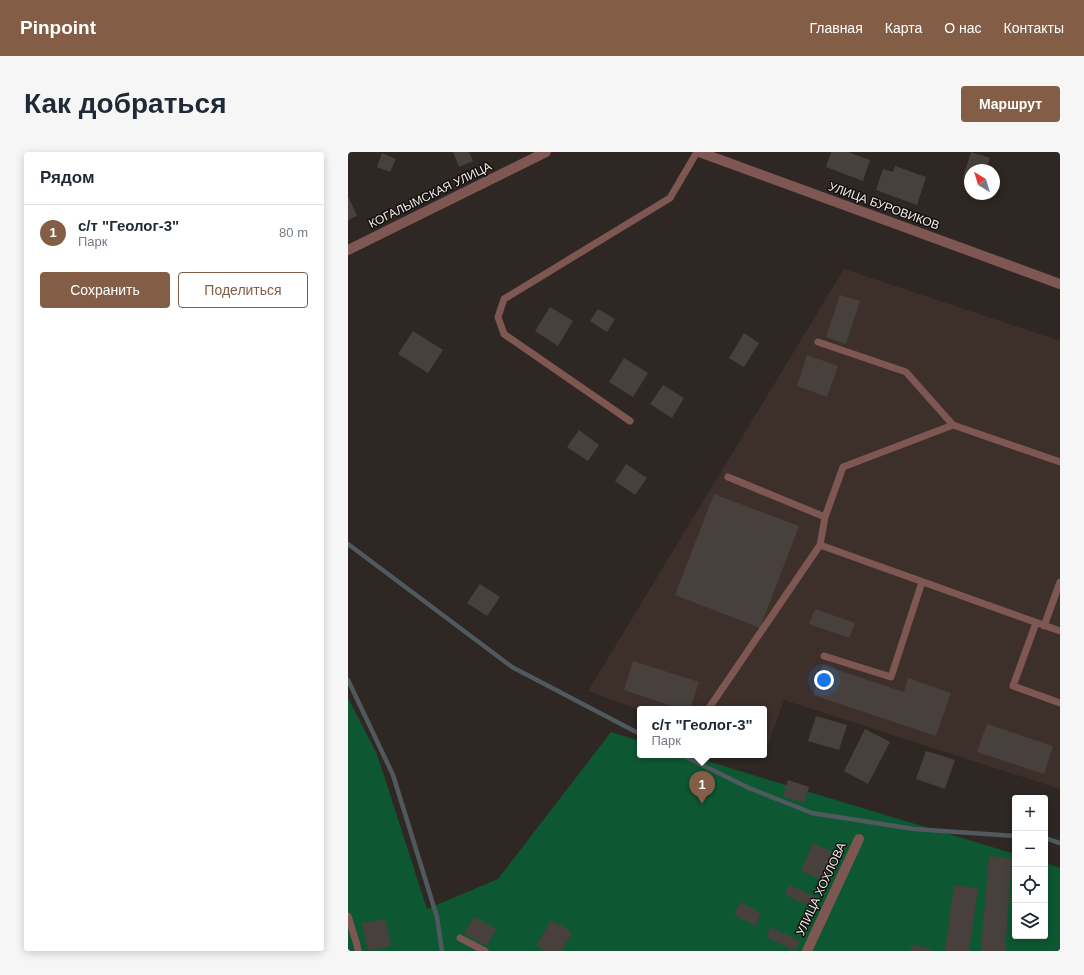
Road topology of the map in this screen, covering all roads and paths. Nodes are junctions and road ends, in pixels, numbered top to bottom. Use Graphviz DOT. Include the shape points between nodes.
graph roads {
  1 [pos="546,152"];
  2 [pos="698,152"];
  3 [pos="348,250"];
  4 [pos="1060,284"];
  5 [pos="818,342"];
  6 [pos="630,421"];
  7 [pos="954,425"];
  8 [pos="1060,462"];
  9 [pos="728,477"];
  10 [pos="825,517"];
  11 [pos="820,545"];
  12 [pos="922,582"];
  13 [pos="1060,582"];
  14 [pos="1036,623"];
  15 [pos="1044,626"];
  16 [pos="1060,631"];
  17 [pos="824,656"];
  18 [pos="1060,703"];
  19 [pos="710,706"];
  20 [pos="859,839"];
  21 [pos="348,916"];
  22 [pos="460,938"];
  23 [pos="358,951"];
  24 [pos="485,951"];
  25 [pos="807,951"];
  1 -- 3 [label="street, КОГАЛЫМСКАЯ УЛИЦА"];
  2 -- 4 [label="street, УЛИЦА БУРОВИКОВ"];
  2 -- 6 [label="lane" via="670,198 504,299 498,317 504,334"];
  5 -- 7 [label="lane" via="906,372"];
  7 -- 8 [label="lane"];
  7 -- 10 [label="lane" via="843,467"];
  9 -- 10 [label="lane"];
  10 -- 11 [label="lane"];
  11 -- 12 [label="lane"];
  11 -- 19 [label="lane"];
  12 -- 14 [label="lane"];
  12 -- 17 [label="lane" via="891,677"];
  13 -- 15 [label="lane"];
  14 -- 15 [label="lane"];
  14 -- 18 [label="lane" via="1013,686"];
  15 -- 16 [label="lane"];
  20 -- 25 [label="street, УЛИЦА ХОХЛОВА"];
  21 -- 23 [label="lane"];
  22 -- 24 [label="lane"];
}
